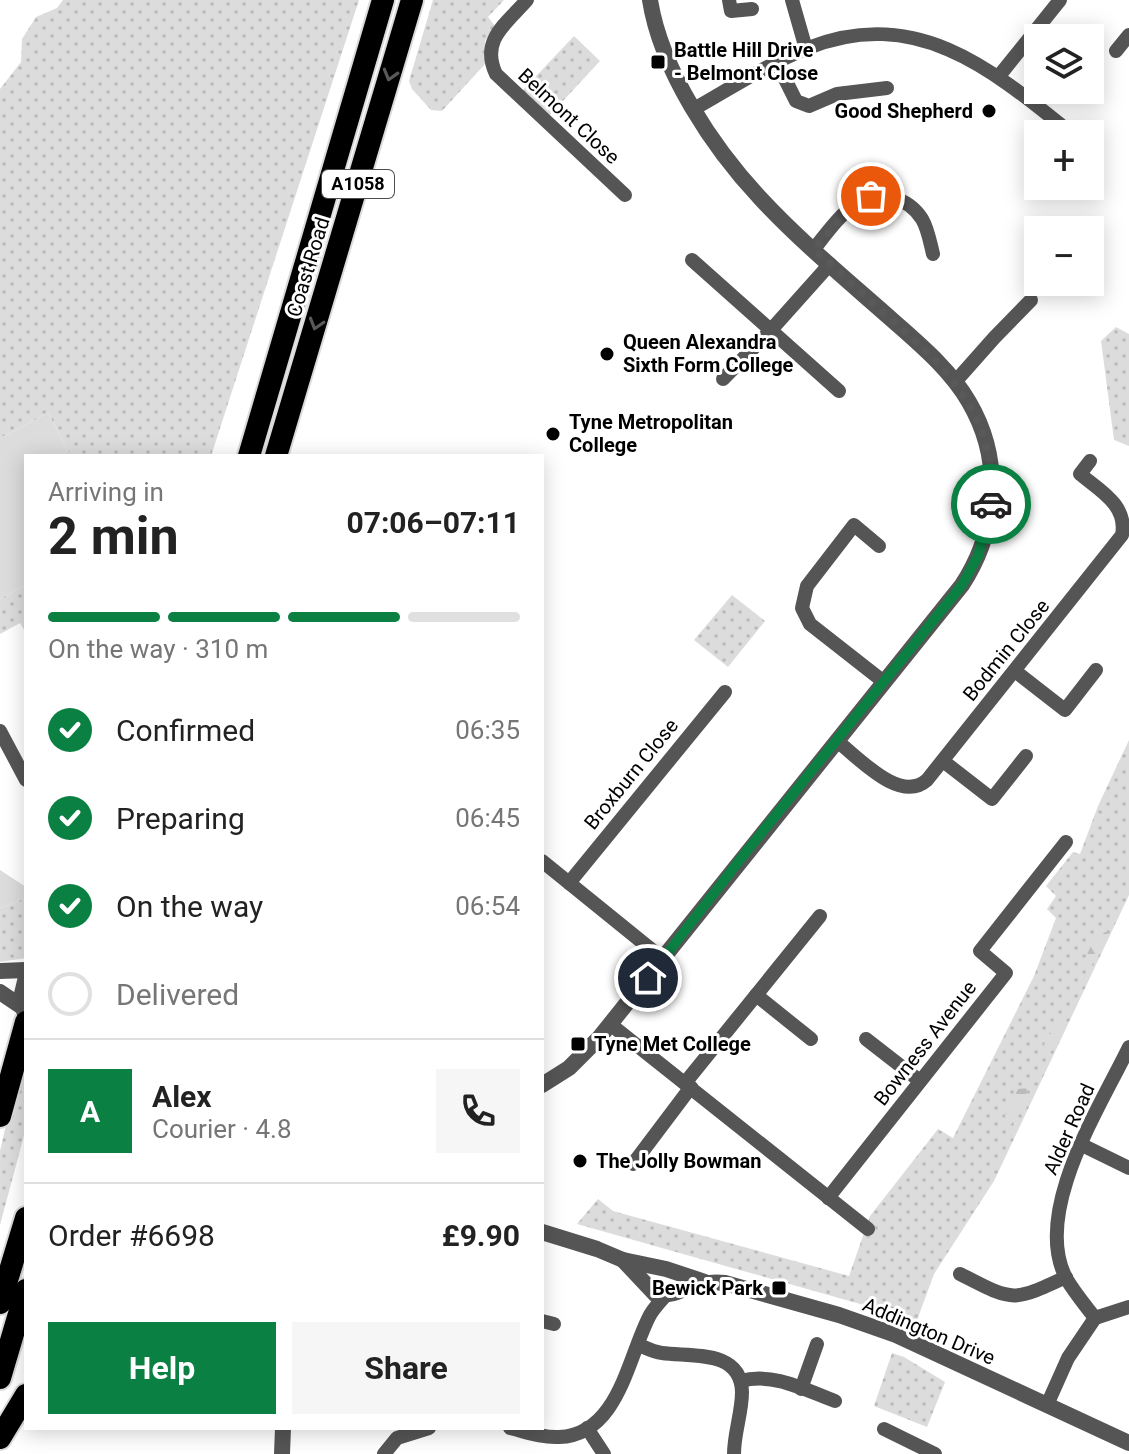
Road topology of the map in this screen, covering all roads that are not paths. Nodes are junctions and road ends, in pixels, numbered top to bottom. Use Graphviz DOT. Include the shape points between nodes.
graph roads {
  1 [pos="375,0"];
  2 [pos="383,0"];
  3 [pos="412,0"];
  4 [pos="527,0"];
  5 [pos="650,0"];
  6 [pos="729,0"];
  7 [pos="792,0"];
  8 [pos="1060,0"];
  9 [pos="752,9"];
  10 [pos="1129,35"];
  11 [pos="806,49"];
  12 [pos="1116,51"];
  13 [pos="777,63"];
  14 [pos="999,76"];
  15 [pos="887,88"];
  16 [pos="694,109"];
  17 [pos="1054,120"];
  18 [pos="625,195"];
  19 [pos="317,221"];
  20 [pos="814,249"];
  21 [pos="933,254"];
  22 [pos="692,260"];
  23 [pos="830,264"];
  24 [pos="1031,300"];
  25 [pos="771,330"];
  26 [pos="302,368"];
  27 [pos="273,372"];
  28 [pos="723,379"];
  29 [pos="955,382"];
  30 [pos="839,391"];
  31 [pos="243,454"];
  32 [pos="250,454"];
  33 [pos="277,454"];
  34 [pos="283,454"];
  35 [pos="1090,461"];
  36 [pos="879,546"];
  37 [pos="1096,670"];
  38 [pos="1015,671"];
  39 [pos="884,682"];
  40 [pos="725,692"];
  41 [pos="0,731"];
  42 [pos="837,741"];
  43 [pos="1026,756"];
  44 [pos="943,761"];
  45 [pos="24,776"];
  46 [pos="1066,842"];
  47 [pos="544,863"];
  48 [pos="569,883"];
  49 [pos="820,916"];
  50 [pos="663,959"];
  51 [pos="24,970"];
  52 [pos="0,971"];
  53 [pos="24,984"];
  54 [pos="0,992"];
  55 [pos="756,995"];
  56 [pos="24,1007"];
  57 [pos="24,1015"];
  58 [pos="24,1020"];
  59 [pos="610,1024"];
  60 [pos="811,1039"];
  61 [pos="866,1039"];
  62 [pos="1129,1047"];
  63 [pos="920,1081"];
  64 [pos="544,1084"];
  65 [pos="688,1085"];
  66 [pos="0,1116"];
  67 [pos="1082,1145"];
  68 [pos="633,1164"];
  69 [pos="1129,1168"];
  70 [pos="828,1198"];
  71 [pos="24,1225"];
  72 [pos="868,1229"];
  73 [pos="544,1233"];
  74 [pos="623,1260"];
  75 [pos="665,1269"];
  76 [pos="960,1274"];
  77 [pos="1066,1277"];
  78 [pos="705,1282"];
  79 [pos="658,1290"];
  80 [pos="24,1297"];
  81 [pos="0,1303"];
  82 [pos="1129,1307"];
  83 [pos="1095,1318"];
  84 [pos="817,1344"];
  85 [pos="639,1345"];
  86 [pos="0,1378"];
  87 [pos="741,1381"];
  88 [pos="801,1389"];
  89 [pos="24,1398"];
  90 [pos="835,1401"];
  91 [pos="1047,1405"];
  92 [pos="587,1428"];
  93 [pos="884,1429"];
  94 [pos="283,1430"];
  95 [pos="415,1430"];
  96 [pos="519,1430"];
  97 [pos="393,1433"];
  98 [pos="0,1438"];
  99 [pos="1129,1443"];
  100 [pos="282,1454"];
  101 [pos="384,1454"];
  102 [pos="604,1454"];
  103 [pos="734,1454"];
  104 [pos="935,1454"];
  1 -- 19 [label="highway"];
  2 -- 19 [label="highway, Coast Road / A1058"];
  3 -- 26 [label="highway, Coast Road / A1058, one-way"];
  4 -- 18 [label="street, Belmont Close" via="490,46 496,74"];
  5 -- 16 [label="street" via="662,44"];
  6 -- 9 [label="street" via="731,11"];
  7 -- 11 [label="street"];
  8 -- 14 [label="street"];
  10 -- 12 [label="street"];
  11 -- 13 [label="street"];
  11 -- 14 [label="street" via="867,34 904,35 962,54"];
  13 -- 15 [label="street" via="796,101 809,106 837,94"];
  13 -- 16 [label="street"];
  14 -- 17 [label="street"];
  16 -- 20 [label="street" via="762,200"];
  19 -- 27 [label="highway, Coast Road / A1058"];
  20 -- 21 [label="street" via="855,203 889,195 921,217"];
  20 -- 23 [label="street"];
  22 -- 25 [label="street"];
  23 -- 25 [label="street"];
  23 -- 29 [label="street"];
  24 -- 29 [label="street"];
  25 -- 28 [label="street"];
  25 -- 30 [label="street"];
  26 -- 33 [label="highway, Coast Road / A1058"];
  26 -- 34 [label="highway"];
  27 -- 31 [label="highway"];
  27 -- 32 [label="highway, Coast Road / A1058"];
  29 -- 39 [label="street" via="976,414 990,457 989,523 970,572"];
  35 -- 38 [label="street, Bodmin Close" via="1080,474 1115,503 1123,518 1122,535"];
  36 -- 39 [label="street" via="854,525 807,586 802,608 810,624"];
  37 -- 38 [label="street" via="1065,710"];
  38 -- 44 [label="street, Bodmin Close"];
  39 -- 42 [label="street"];
  40 -- 48 [label="street, Broxburn Close"];
  41 -- 45 [label="street"];
  42 -- 44 [label="street, Bodmin Close" via="907,789 921,785"];
  42 -- 50 [label="street"];
  43 -- 44 [label="street" via="992,799"];
  46 -- 63 [label="street, Bowness Avenue" via="980,951 1006,973"];
  47 -- 48 [label="street"];
  48 -- 50 [label="street"];
  49 -- 55 [label="street"];
  50 -- 59 [label="street"];
  51 -- 52 [label="street"];
  53 -- 56 [label="street"];
  54 -- 57 [label="street"];
  55 -- 60 [label="street"];
  55 -- 65 [label="street"];
  58 -- 66 [label="highway"];
  59 -- 64 [label="street" via="581,1058"];
  59 -- 65 [label="street"];
  61 -- 63 [label="street"];
  62 -- 67 [label="street, Alder Road"];
  63 -- 70 [label="street, Bowness Avenue"];
  65 -- 68 [label="street"];
  65 -- 70 [label="street"];
  67 -- 69 [label="street"];
  67 -- 77 [label="street, Alder Road" via="1056,1216"];
  70 -- 72 [label="street"];
  71 -- 81 [label="highway"];
  73 -- 74 [label="street, Addington Drive"];
  74 -- 75 [label="street, Addington Drive"];
  74 -- 79 [label="street, Addington Drive"];
  75 -- 78 [label="street, Addington Drive"];
  75 -- 79 [label="street" via="649,1275"];
  75 -- 79 [label="street" via="675,1282"];
  76 -- 77 [label="street" via="1004,1296 1026,1295"];
  77 -- 83 [label="street, Alder Road"];
  78 -- 79 [label="street, Addington Drive"];
  78 -- 91 [label="street, Addington Drive" via="725,1283 873,1326"];
  79 -- 85 [label="street"];
  80 -- 86 [label="highway"];
  82 -- 83 [label="street"];
  83 -- 91 [label="street" via="1068,1358"];
  84 -- 88 [label="street"];
  85 -- 87 [label="street" via="664,1353 715,1357"];
  85 -- 92 [label="street" via="610,1405"];
  87 -- 88 [label="street" via="763,1377"];
  87 -- 103 [label="street"];
  88 -- 90 [label="street"];
  89 -- 98 [label="highway"];
  91 -- 99 [label="street, Addington Drive"];
  92 -- 96 [label="street" via="556,1438"];
  92 -- 102 [label="street"];
  93 -- 104 [label="street"];
  94 -- 100 [label="street"];
  95 -- 97 [label="street"];
  97 -- 101 [label="street"];
}
